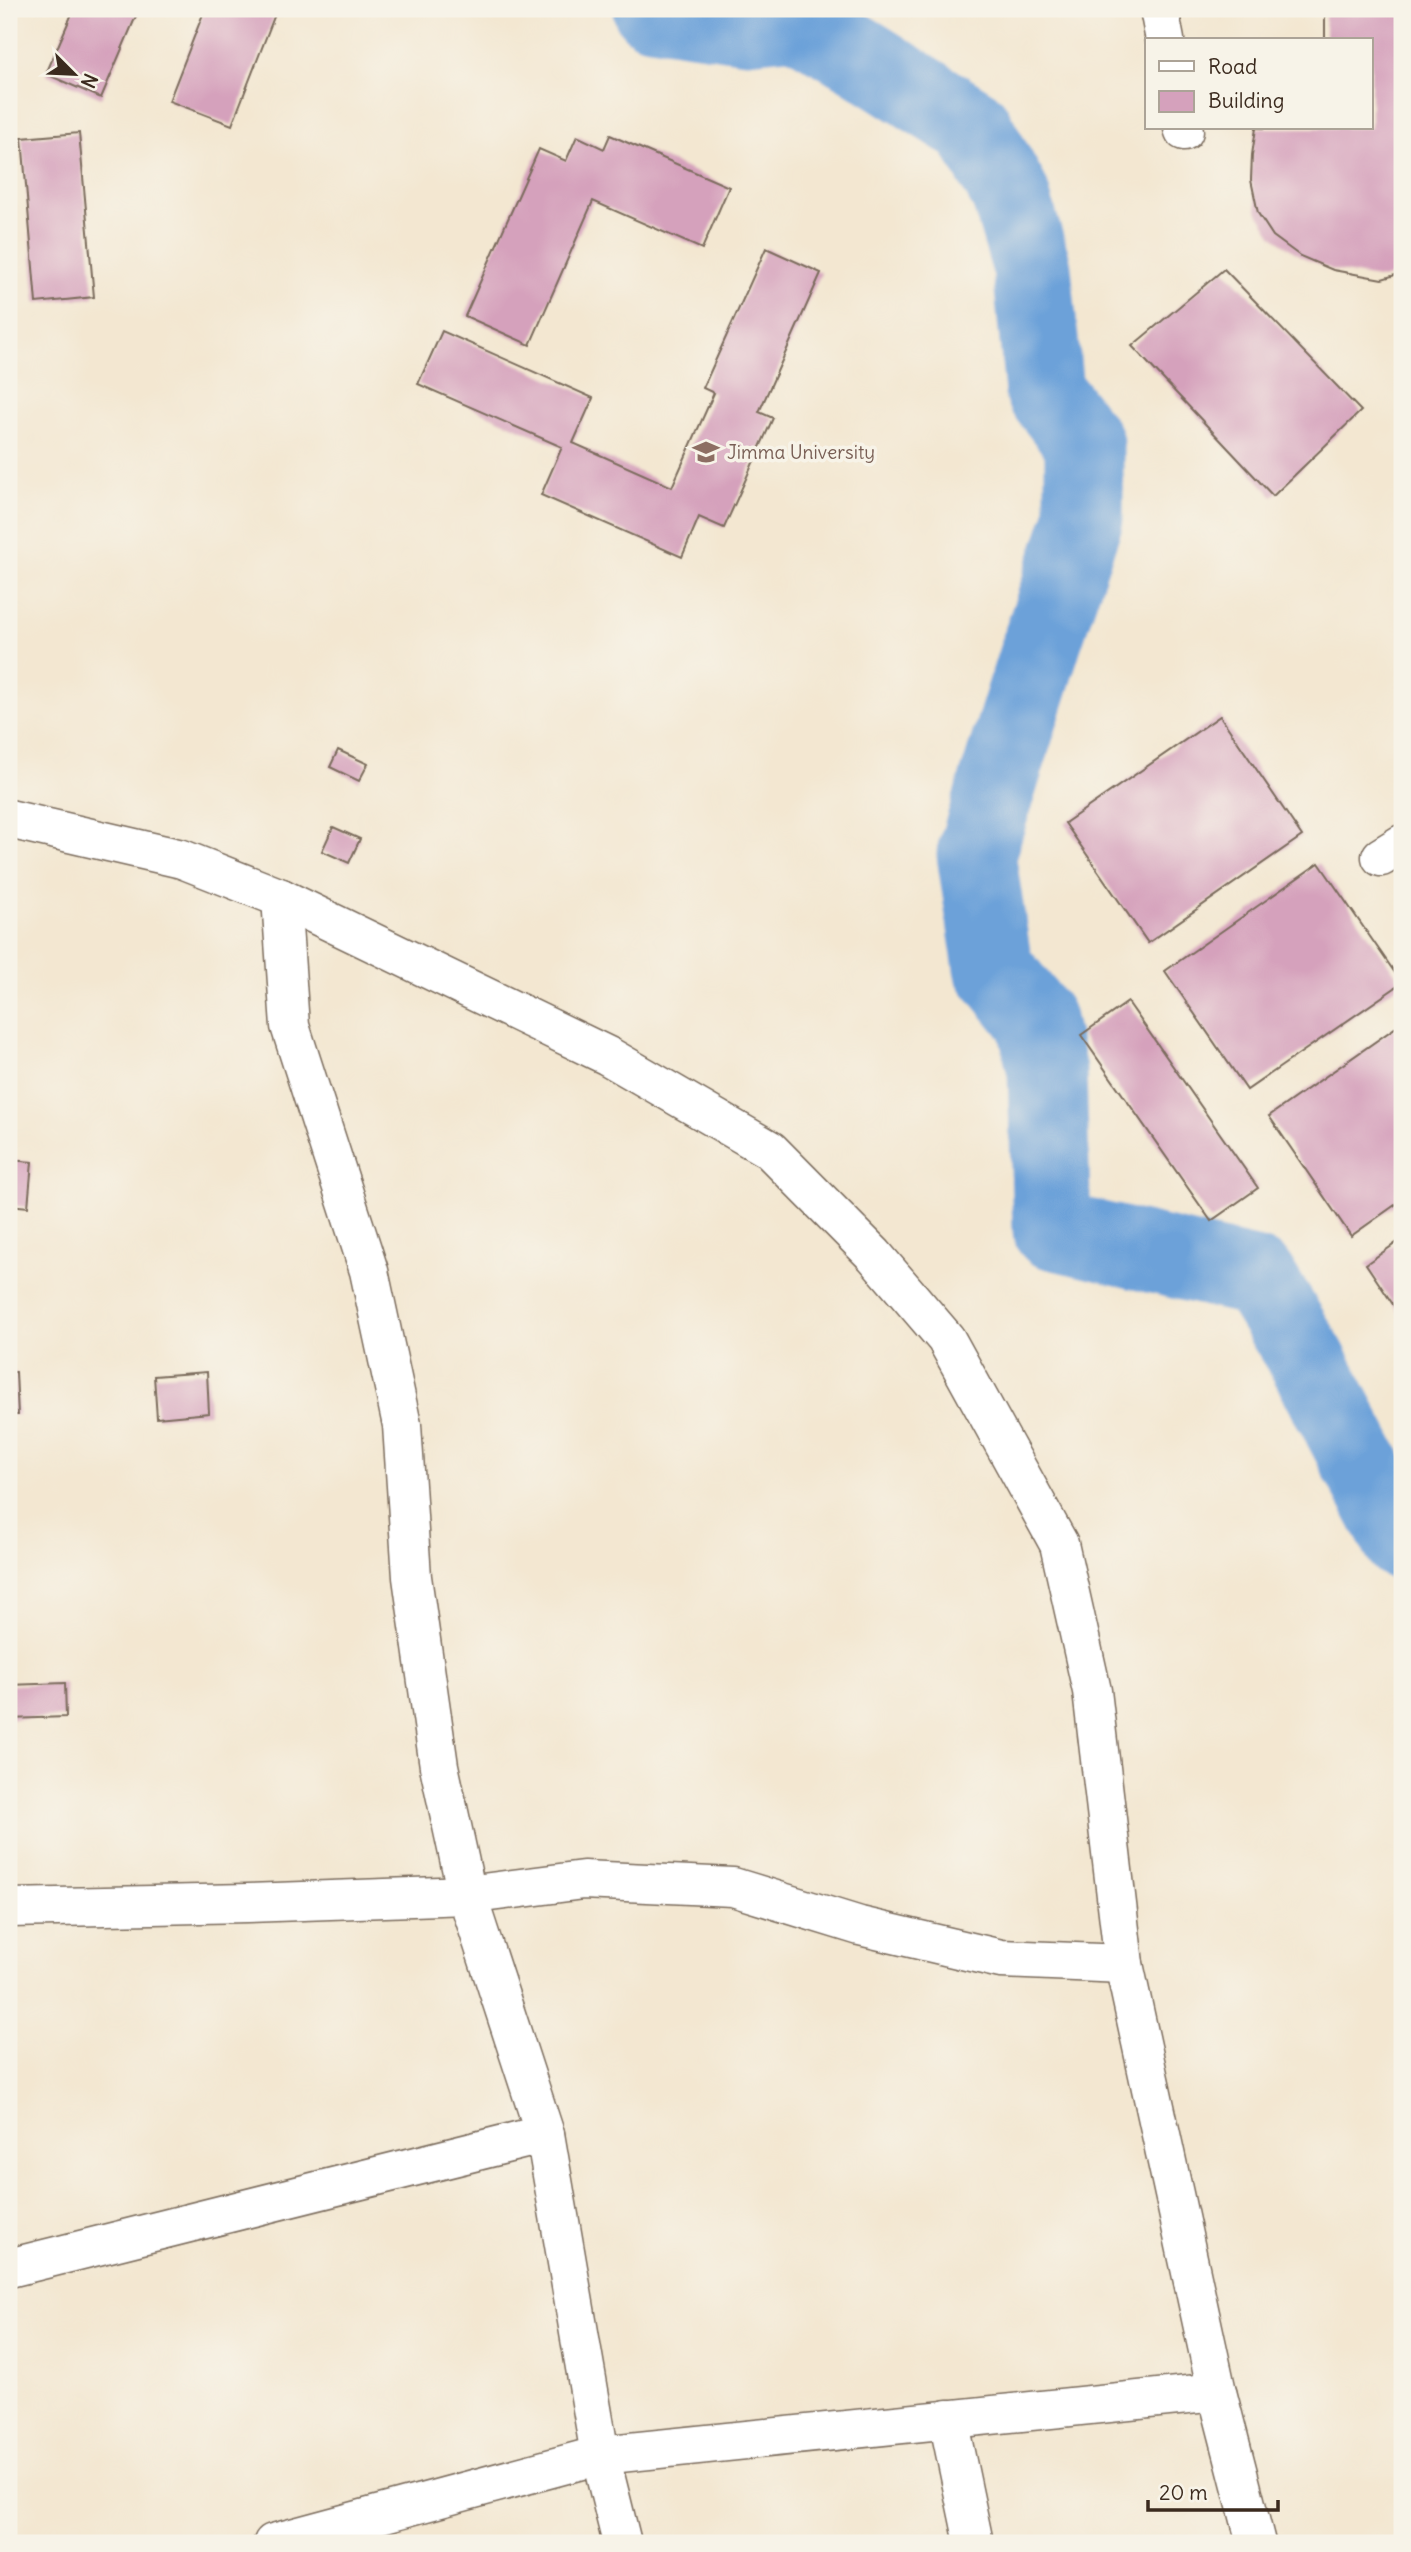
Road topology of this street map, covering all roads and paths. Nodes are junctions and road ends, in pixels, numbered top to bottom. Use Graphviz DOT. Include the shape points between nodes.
graph roads {
  1 [pos="1159,9"];
  2 [pos="1165,38"];
  3 [pos="9,818"];
  4 [pos="281,898"];
  5 [pos="467,1895"];
  6 [pos="9,1908"];
  7 [pos="1124,1964"];
  8 [pos="545,2134"];
  9 [pos="9,2268"];
  10 [pos="1217,2392"];
  11 [pos="948,2418"];
  12 [pos="600,2455"];
  13 [pos="273,2543"];
  14 [pos="622,2543"];
  15 [pos="974,2543"];
  16 [pos="1256,2543"];
  1 -- 2 [label="street"];
  3 -- 4 [label="street" via="182,859"];
  4 -- 5 [label="street" via="290,1026 369,1272 402,1425 412,1577 439,1766"];
  4 -- 7 [label="street" via="608,1056 770,1150 874,1255 946,1339 1059,1544 1092,1691"];
  5 -- 6 [label="street"];
  5 -- 7 [label="street" via="583,1880 733,1887 860,1926 1001,1959"];
  5 -- 8 [label="street"];
  7 -- 10 [label="street"];
  8 -- 9 [label="street"];
  8 -- 12 [label="street"];
  10 -- 11 [label="street"];
  10 -- 16 [label="street"];
  11 -- 12 [label="street"];
  11 -- 15 [label="street"];
  12 -- 13 [label="street"];
  12 -- 14 [label="street"];
}
